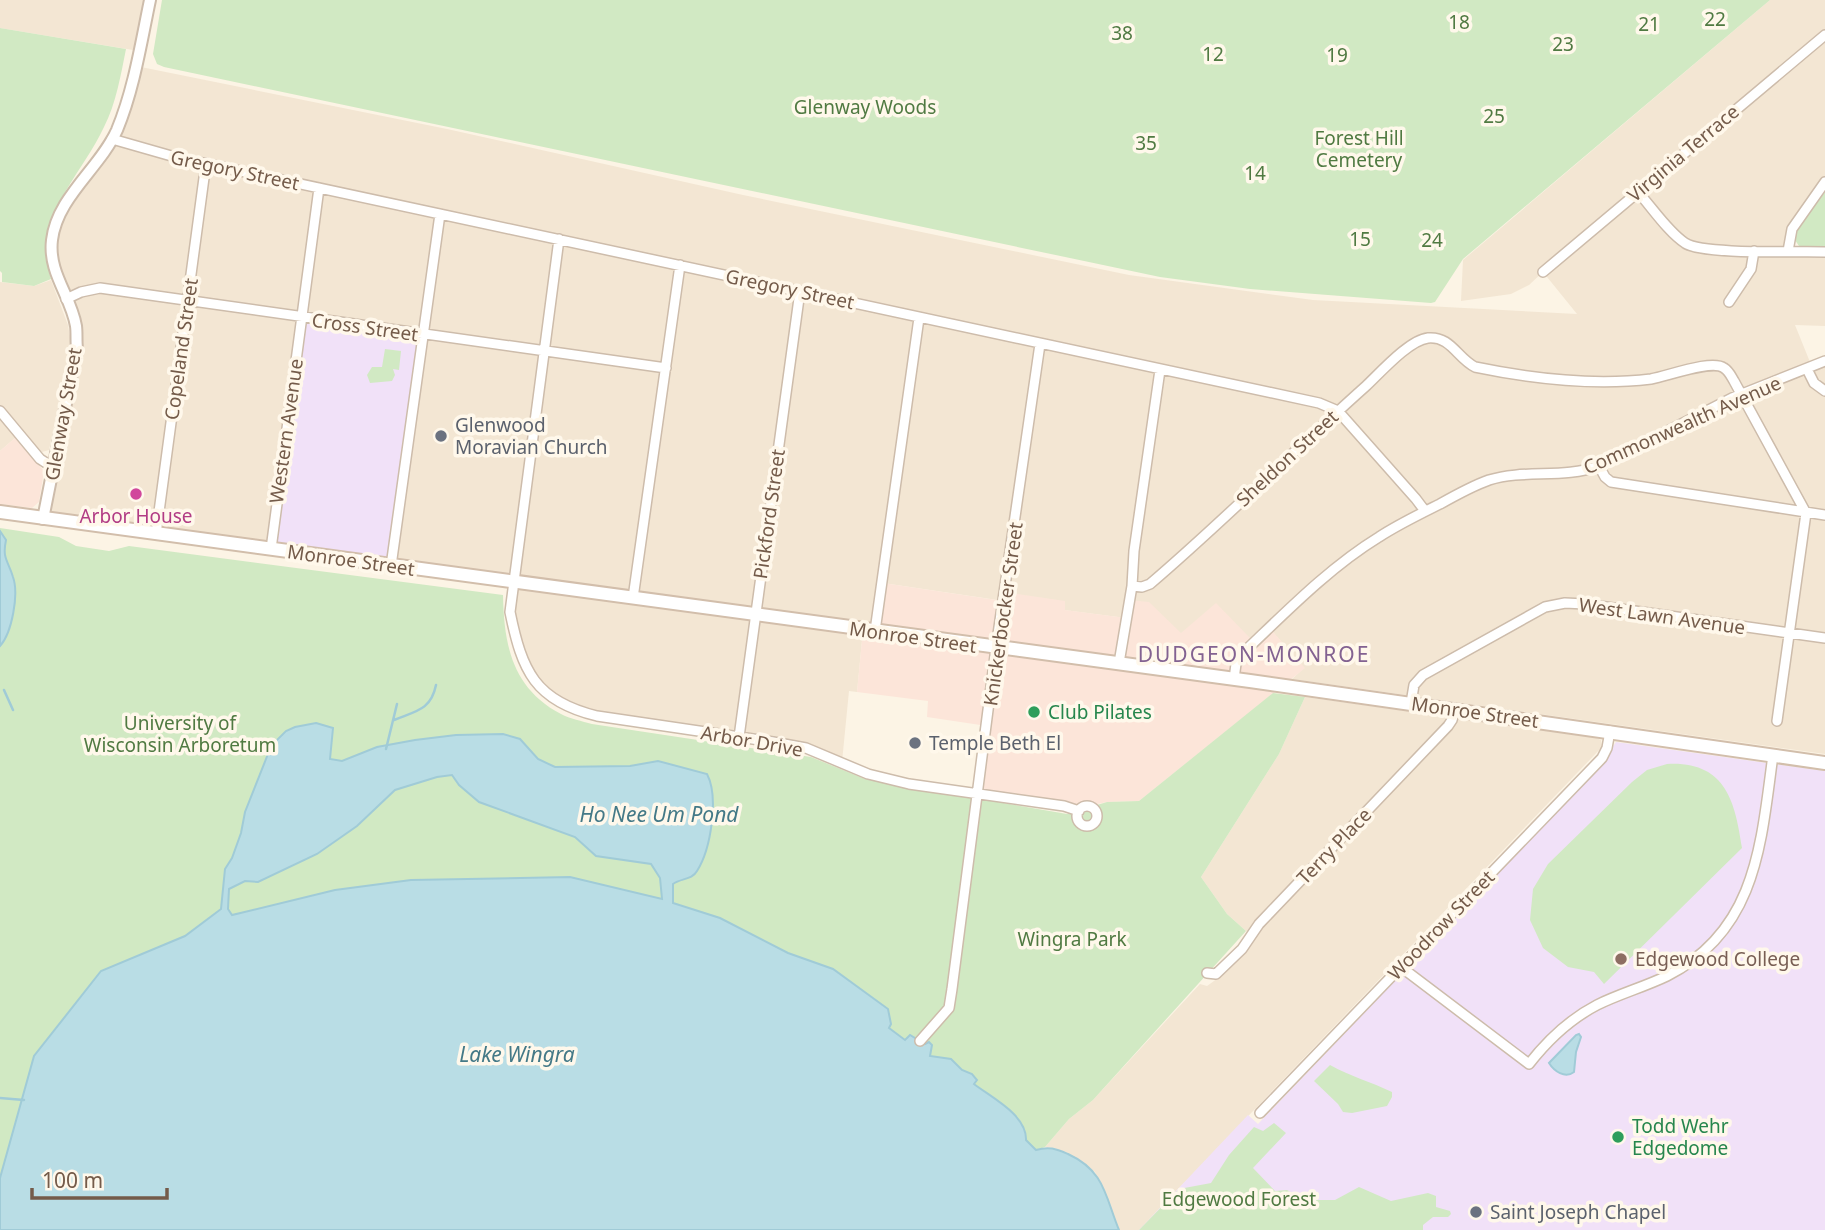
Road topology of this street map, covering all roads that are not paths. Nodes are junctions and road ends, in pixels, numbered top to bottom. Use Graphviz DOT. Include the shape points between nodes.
graph roads {
  1 [pos="150,0"];
  2 [pos="1825,36"];
  3 [pos="112,139"];
  4 [pos="206,163"];
  5 [pos="1825,183"];
  6 [pos="319,188"];
  7 [pos="1637,191"];
  8 [pos="440,214"];
  9 [pos="559,239"];
  10 [pos="1754,251"];
  11 [pos="1788,251"];
  12 [pos="1825,252"];
  13 [pos="680,265"];
  14 [pos="1543,272"];
  15 [pos="800,291"];
  16 [pos="66,299"];
  17 [pos="187,299"];
  18 [pos="1729,302"];
  19 [pos="301,318"];
  20 [pos="919,318"];
  21 [pos="422,334"];
  22 [pos="1040,344"];
  23 [pos="544,352"];
  24 [pos="1825,361"];
  25 [pos="666,368"];
  26 [pos="1807,369"];
  27 [pos="1160,370"];
  28 [pos="1825,391"];
  29 [pos="1741,394"];
  30 [pos="0,411"];
  31 [pos="1338,411"];
  32 [pos="1600,466"];
  33 [pos="54,468"];
  34 [pos="1425,511"];
  35 [pos="0,512"];
  36 [pos="1806,513"];
  37 [pos="1825,516"];
  38 [pos="43,519"];
  39 [pos="156,534"];
  40 [pos="271,549"];
  41 [pos="391,566"];
  42 [pos="513,581"];
  43 [pos="1132,586"];
  44 [pos="633,598"];
  45 [pos="755,615"];
  46 [pos="875,631"];
  47 [pos="1791,633"];
  48 [pos="1825,638"];
  49 [pos="996,648"];
  50 [pos="1119,663"];
  51 [pos="1234,679"];
  52 [pos="1411,703"];
  53 [pos="1455,709"];
  54 [pos="1777,721"];
  55 [pos="1610,731"];
  56 [pos="739,737"];
  57 [pos="1773,755"];
  58 [pos="1825,763"];
  59 [pos="979,794"];
  60 [pos="1079,811"];
  61 [pos="1401,967"];
  62 [pos="1207,973"];
  63 [pos="920,1041"];
  64 [pos="1260,1113"];
  1 -- 3 [label="street, Glenway Street"];
  2 -- 7 [label="street, Virginia Terrace"];
  3 -- 4 [label="street, Gregory Street"];
  3 -- 16 [label="street, Glenway Street" via="66,205 52,238 53,266"];
  4 -- 6 [label="street, Gregory Street"];
  4 -- 17 [label="street, Copeland Street"];
  5 -- 11 [label="street" via="1792,229"];
  6 -- 8 [label="street, Gregory Street"];
  6 -- 19 [label="street, Western Avenue"];
  7 -- 10 [label="street" via="1691,247"];
  7 -- 14 [label="street, Virginia Terrace"];
  8 -- 9 [label="street, Gregory Street"];
  8 -- 21 [label="street"];
  9 -- 13 [label="street, Gregory Street"];
  9 -- 23 [label="street, Arbor Drive"];
  10 -- 11 [label="street"];
  10 -- 18 [label="street" via="1751,269"];
  11 -- 12 [label="street"];
  13 -- 15 [label="street, Gregory Street"];
  13 -- 25 [label="street"];
  15 -- 20 [label="street, Gregory Street"];
  15 -- 45 [label="street, Pickford Street"];
  16 -- 17 [label="street, Cross Street" via="100,288"];
  16 -- 33 [label="street, Glenway Street" via="76,325 77,348"];
  17 -- 19 [label="street, Cross Street"];
  17 -- 39 [label="street, Copeland Street"];
  19 -- 21 [label="street, Cross Street"];
  19 -- 40 [label="street, Western Avenue"];
  20 -- 22 [label="street, Gregory Street"];
  20 -- 46 [label="street"];
  21 -- 23 [label="street, Cross Street"];
  21 -- 41 [label="street"];
  22 -- 27 [label="street, Gregory Street"];
  22 -- 49 [label="street, Knickerbocker Street"];
  23 -- 25 [label="street, Cross Street"];
  23 -- 42 [label="street, Arbor Drive"];
  24 -- 26 [label="street, Commonwealth Avenue"];
  25 -- 44 [label="street"];
  26 -- 28 [label="street"];
  26 -- 29 [label="street, Commonwealth Avenue"];
  27 -- 31 [label="street, Gregory Street" via="1319,403"];
  27 -- 43 [label="street"];
  29 -- 31 [label="street, Sheldon Street" via="1727,370 1718,365 1650,379 1564,381 1475,367 1464,362 1446,341 1427,338 1416,342"];
  29 -- 32 [label="street, Commonwealth Avenue"];
  29 -- 36 [label="street"];
  30 -- 33 [label="street" via="40,459"];
  31 -- 34 [label="street"];
  31 -- 43 [label="street, Sheldon Street" via="1150,584"];
  32 -- 34 [label="street, Commonwealth Avenue" via="1567,474 1514,475 1486,481"];
  32 -- 36 [label="street" via="1611,482"];
  33 -- 38 [label="street, Glenway Street"];
  34 -- 51 [label="street, Commonwealth Avenue" via="1379,537 1316,586 1245,651 1236,664"];
  35 -- 38 [label="main road, Monroe Street"];
  36 -- 37 [label="street"];
  36 -- 47 [label="street"];
  38 -- 39 [label="main road, Monroe Street"];
  39 -- 40 [label="main road, Monroe Street"];
  40 -- 41 [label="main road, Monroe Street"];
  41 -- 42 [label="main road, Monroe Street"];
  42 -- 44 [label="main road, Monroe Street"];
  42 -- 56 [label="street, Arbor Drive" via="510,612 521,658 533,679 560,703 597,716"];
  43 -- 50 [label="street"];
  44 -- 45 [label="main road, Monroe Street"];
  45 -- 46 [label="main road, Monroe Street"];
  45 -- 56 [label="street, Pickford Street"];
  46 -- 49 [label="main road, Monroe Street"];
  47 -- 48 [label="street, West Lawn Avenue"];
  47 -- 52 [label="street, West Lawn Avenue" via="1585,604 1545,607 1423,675 1414,685"];
  47 -- 54 [label="street"];
  49 -- 50 [label="main road, Monroe Street"];
  49 -- 59 [label="street, Knickerbocker Street"];
  50 -- 51 [label="main road, Monroe Street"];
  51 -- 52 [label="main road, Monroe Street"];
  52 -- 53 [label="main road, Monroe Street"];
  53 -- 55 [label="main road, Monroe Street"];
  53 -- 62 [label="street, Terry Place" via="1448,726 1259,924 1242,949 1216,974"];
  55 -- 57 [label="main road, Monroe Street"];
  55 -- 61 [label="street, Woodrow Street" via="1602,758"];
  56 -- 59 [label="street, Arbor Drive" via="806,748 882,778"];
  57 -- 58 [label="main road, Monroe Street"];
  57 -- 61 [label="street" via="1754,869 1725,928 1686,965 1586,1012 1561,1030 1528,1065"];
  59 -- 60 [label="street, Arbor Drive"];
  59 -- 63 [label="street, Knickerbocker Street" via="949,1007"];
  61 -- 64 [label="street, Woodrow Street"];
}
